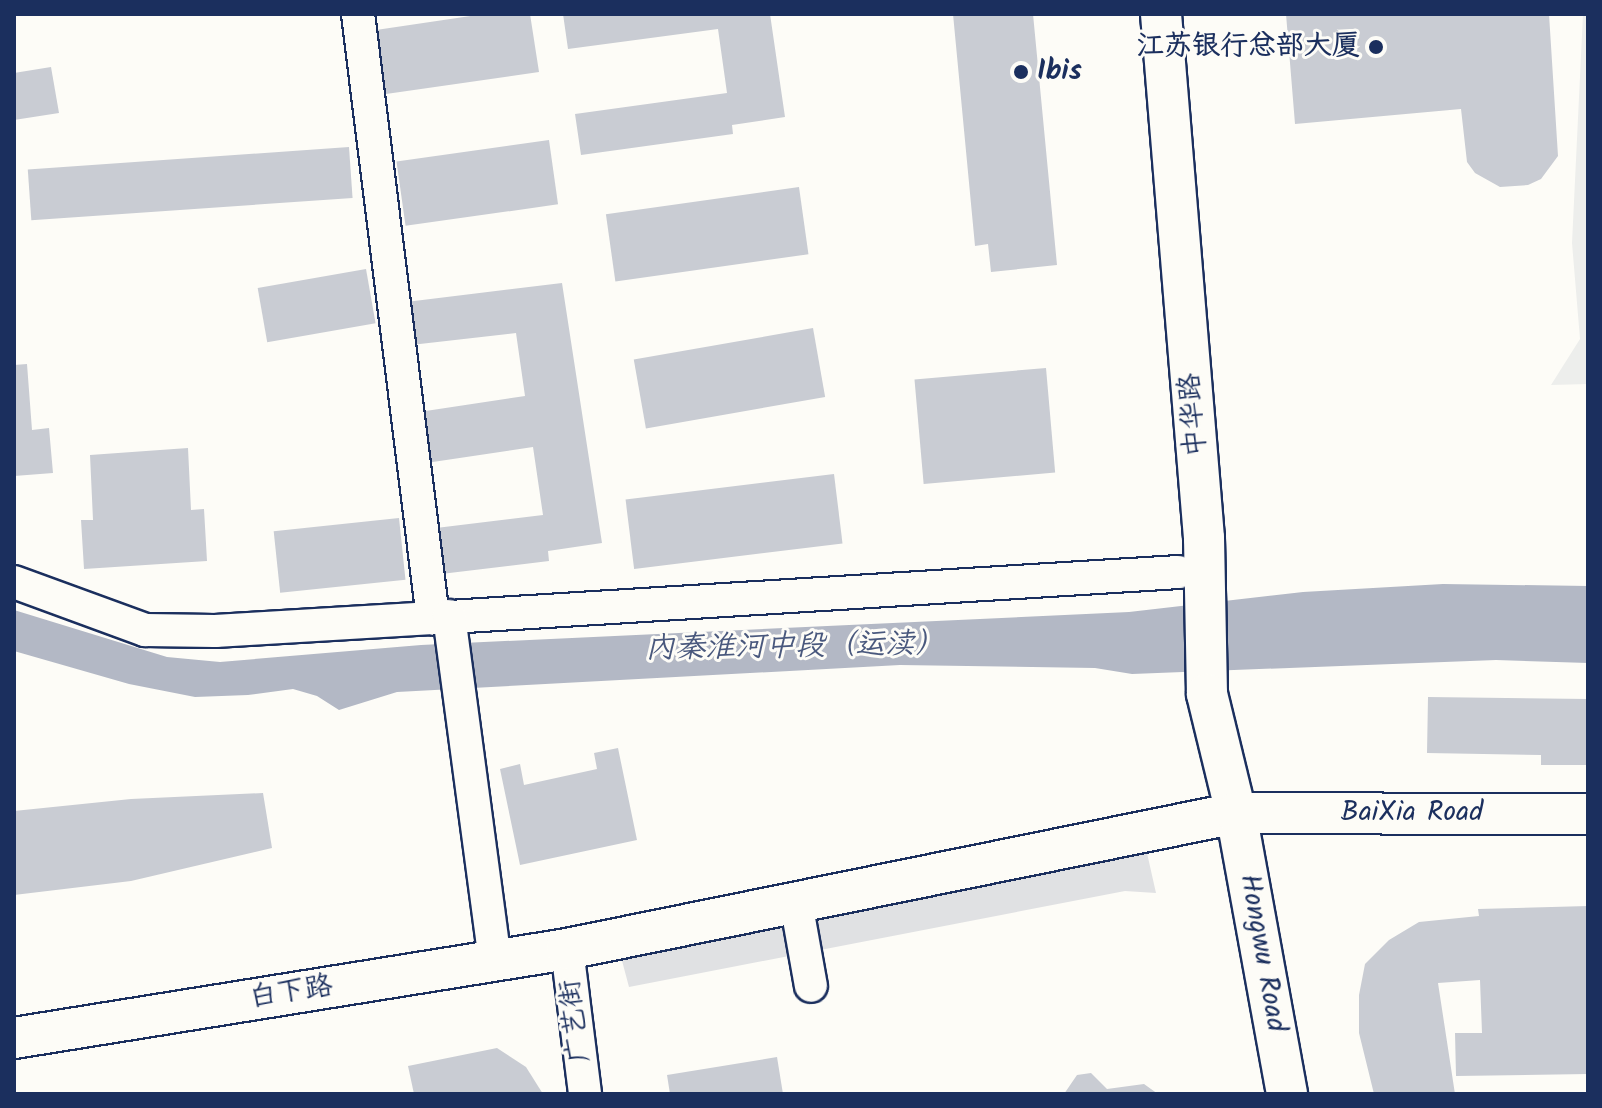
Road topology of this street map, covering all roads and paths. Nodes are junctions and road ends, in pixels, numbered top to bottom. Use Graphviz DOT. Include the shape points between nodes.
graph roads {
  1 [pos="358,14"];
  2 [pos="1161,14"];
  3 [pos="1179,572"];
  4 [pos="14,582"];
  5 [pos="441,617"];
  6 [pos="1236,813"];
  7 [pos="1588,814"];
  8 [pos="796,902"];
  9 [pos="567,949"];
  10 [pos="495,960"];
  11 [pos="811,986"];
  12 [pos="14,1038"];
  13 [pos="585,1094"];
  14 [pos="1287,1094"];
  1 -- 5 [label="street"];
  2 -- 6 [label="main road, 中华路" via="1204,538 1207,694"];
  3 -- 5 [label="street"];
  4 -- 5 [label="street" via="145,630 215,631"];
  5 -- 10 [label="street" via="465,728"];
  6 -- 7 [label="main road, BaiXia Road"];
  6 -- 8 [label="main road, BaiXia Road"];
  6 -- 14 [label="main road, Hongwu Road"];
  8 -- 9 [label="main road, 白下路"];
  8 -- 11 [label="street"];
  9 -- 10 [label="main road, 白下路"];
  9 -- 13 [label="street, 广艺街"];
  10 -- 12 [label="main road, 白下路"];
}
